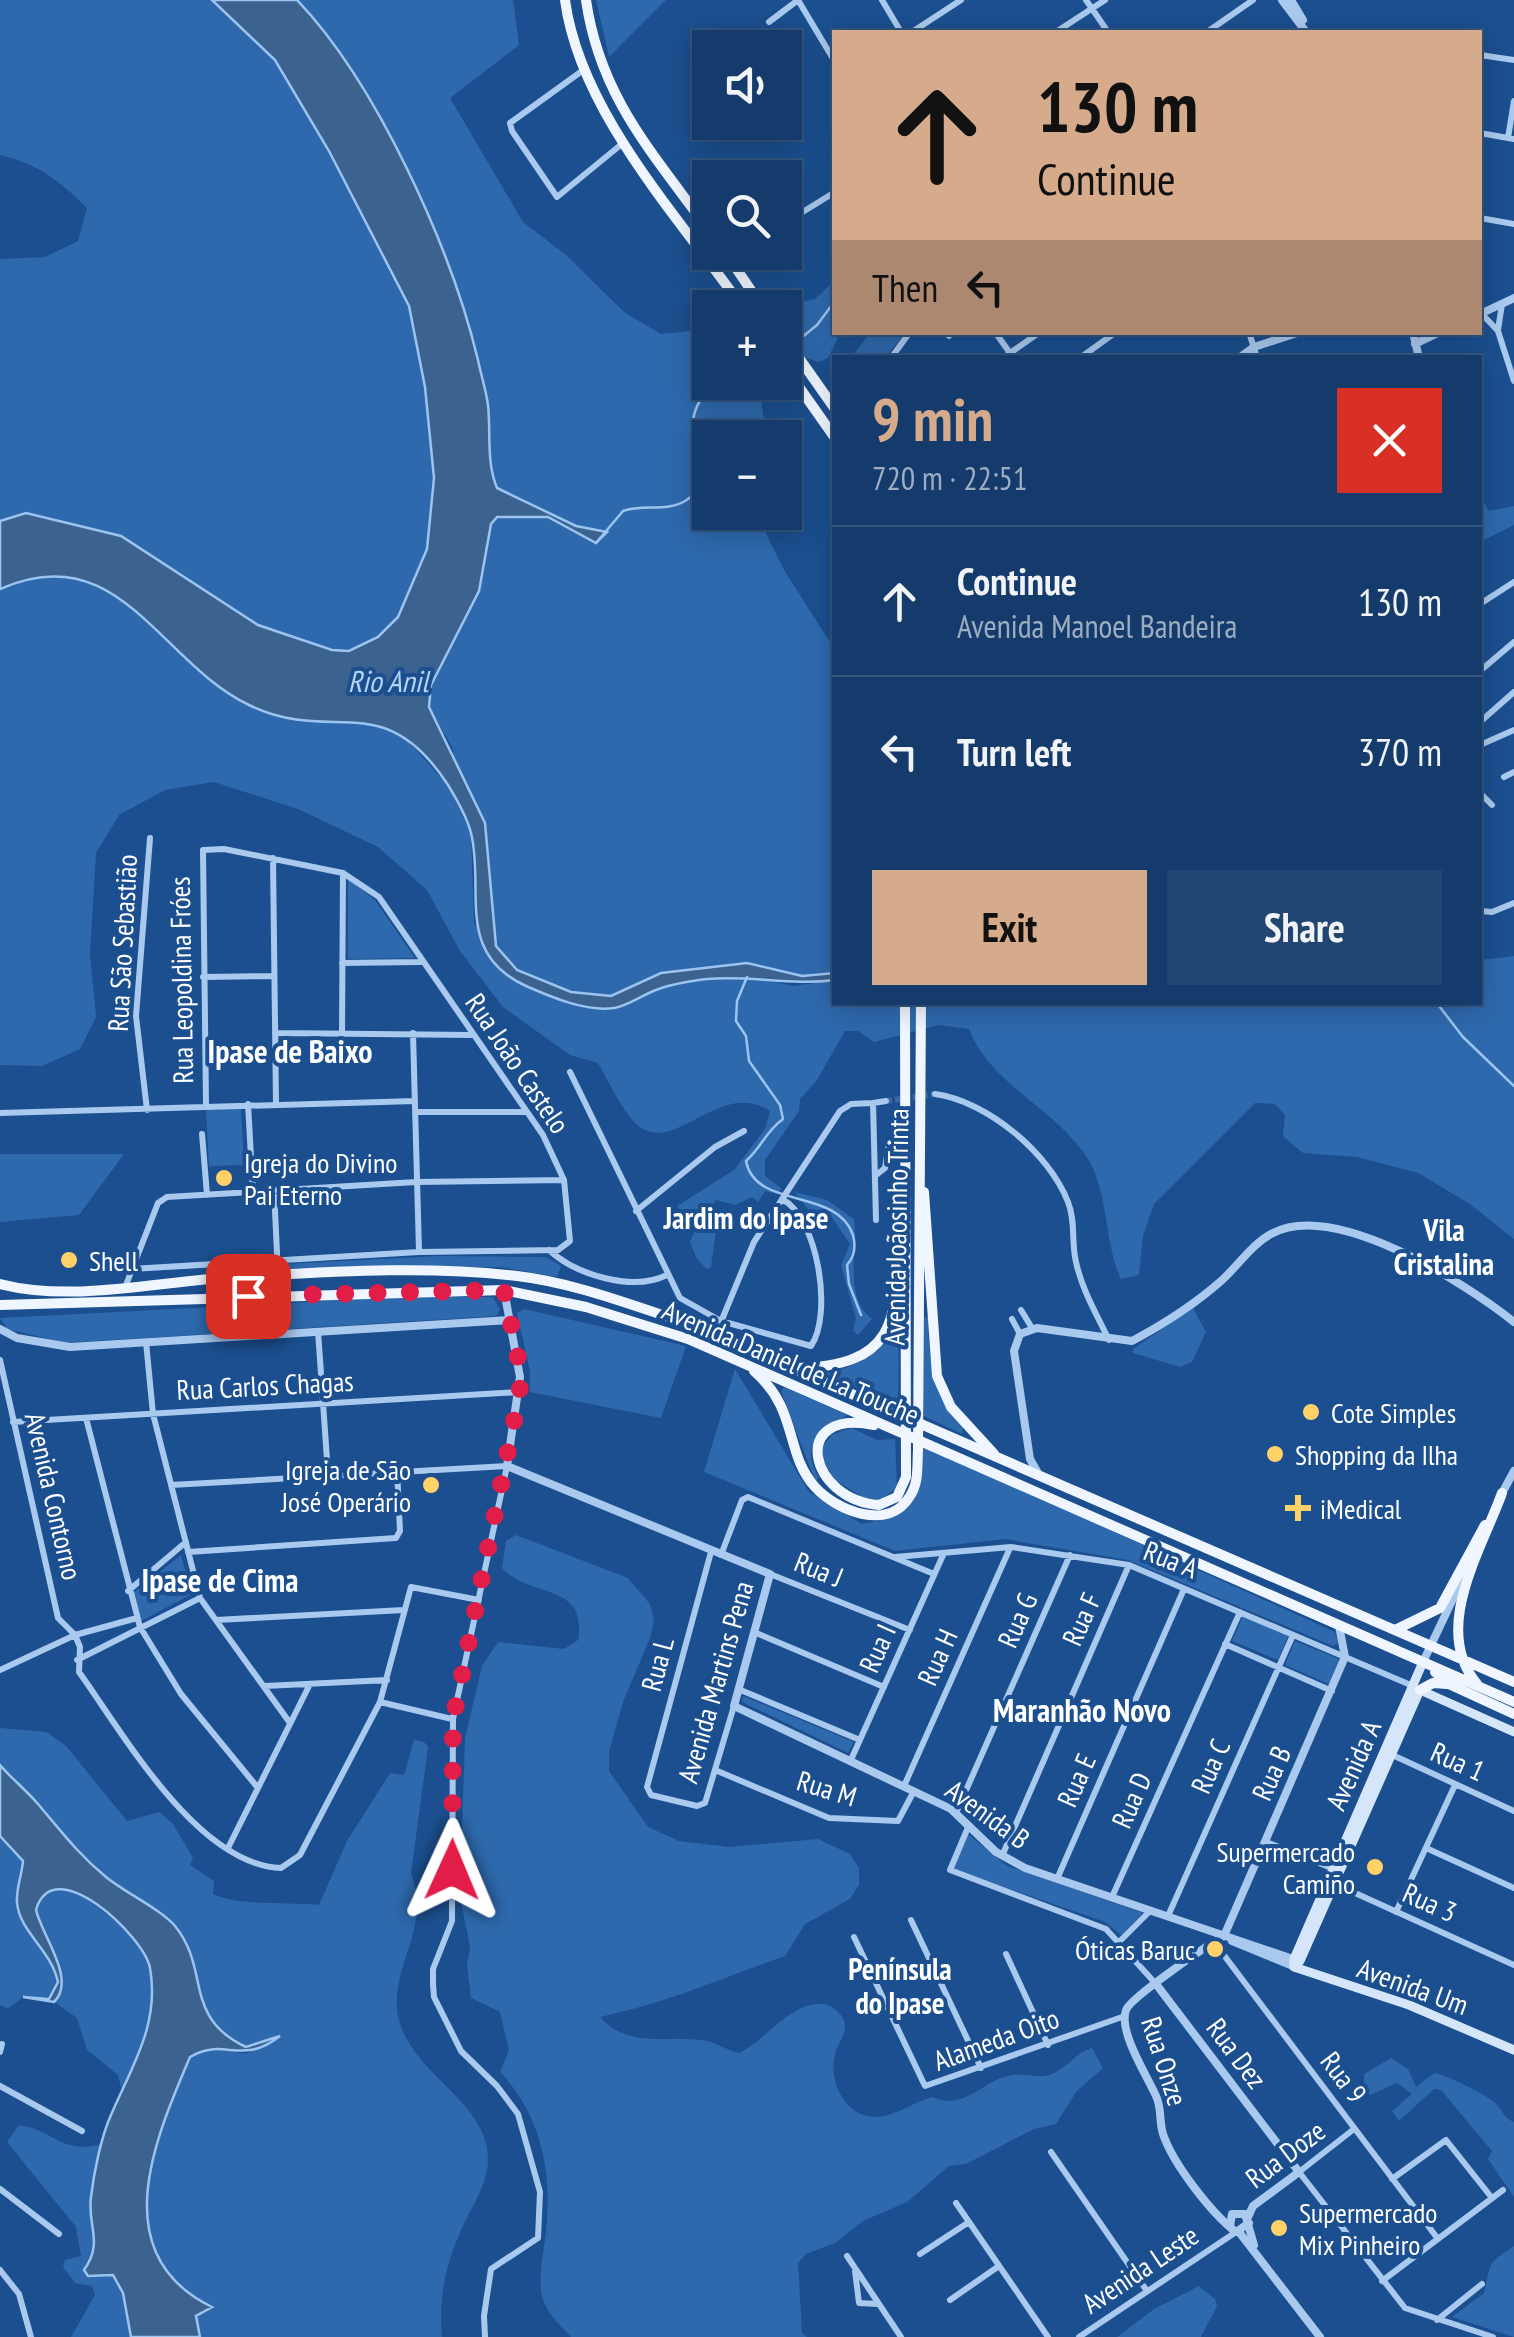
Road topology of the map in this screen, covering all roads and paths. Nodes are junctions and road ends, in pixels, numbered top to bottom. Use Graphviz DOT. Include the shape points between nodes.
graph roads {
  1 [pos="566,0"];
  2 [pos="586,0"];
  3 [pos="798,0"];
  4 [pos="882,0"];
  5 [pos="962,0"];
  6 [pos="1086,0"];
  7 [pos="1105,0"];
  8 [pos="1256,0"];
  9 [pos="1282,0"];
  10 [pos="1291,0"];
  11 [pos="1092,9"];
  12 [pos="769,22"];
  13 [pos="900,30"];
  14 [pos="915,30"];
  15 [pos="1059,30"];
  16 [pos="1107,30"];
  17 [pos="1210,30"];
  18 [pos="1306,30"];
  19 [pos="1307,30"];
  20 [pos="1482,54"];
  21 [pos="832,57"];
  22 [pos="1514,60"];
  23 [pos="582,71"];
  24 [pos="1514,101"];
  25 [pos="1482,134"];
  26 [pos="1511,139"];
  27 [pos="625,142"];
  28 [pos="832,194"];
  29 [pos="692,206"];
  30 [pos="802,213"];
  31 [pos="1482,218"];
  32 [pos="1514,224"];
  33 [pos="731,290"];
  34 [pos="1514,298"];
  35 [pos="1502,304"];
  36 [pos="1482,314"];
  37 [pos="1482,315"];
  38 [pos="1498,331"];
  39 [pos="908,335"];
  40 [pos="1036,335"];
  41 [pos="1112,335"];
  42 [pos="1250,335"];
  43 [pos="1291,335"];
  44 [pos="1414,335"];
  45 [pos="1434,335"];
  46 [pos="1415,344"];
  47 [pos="1254,347"];
  48 [pos="892,355"];
  49 [pos="1006,355"];
  50 [pos="1084,355"];
  51 [pos="1243,355"];
  52 [pos="1257,355"];
  53 [pos="1418,355"];
  54 [pos="802,362"];
  55 [pos="1514,381"];
  56 [pos="802,390"];
  57 [pos="832,405"];
  58 [pos="832,434"];
  59 [pos="1514,582"];
  60 [pos="1482,603"];
  61 [pos="1514,642"];
  62 [pos="1482,669"];
  63 [pos="1514,692"];
  64 [pos="1482,720"];
  65 [pos="1514,730"];
  66 [pos="1482,744"];
  67 [pos="1514,772"];
  68 [pos="1504,777"];
  69 [pos="1482,794"];
  70 [pos="1492,805"];
  71 [pos="150,838"];
  72 [pos="202,854"];
  73 [pos="273,858"];
  74 [pos="343,874"];
  75 [pos="1514,903"];
  76 [pos="1482,911"];
  77 [pos="422,962"];
  78 [pos="342,963"];
  79 [pos="274,976"];
  80 [pos="203,977"];
  81 [pos="905,1005"];
  82 [pos="921,1005"];
  83 [pos="413,1033"];
  84 [pos="275,1034"];
  85 [pos="342,1034"];
  86 [pos="471,1035"];
  87 [pos="570,1072"];
  88 [pos="934,1094"];
  89 [pos="415,1101"];
  90 [pos="886,1101"];
  91 [pos="873,1103"];
  92 [pos="248,1104"];
  93 [pos="276,1104"];
  94 [pos="206,1105"];
  95 [pos="147,1110"];
  96 [pos="415,1112"];
  97 [pos="527,1112"];
  98 [pos="0,1113"];
  99 [pos="744,1131"];
  100 [pos="202,1134"];
  101 [pos="905,1139"];
  102 [pos="920,1156"];
  103 [pos="905,1158"];
  104 [pos="875,1176"];
  105 [pos="564,1180"];
  106 [pos="416,1182"];
  107 [pos="274,1190"];
  108 [pos="254,1192"];
  109 [pos="206,1195"];
  110 [pos="782,1198"];
  111 [pos="636,1211"];
  112 [pos="876,1220"];
  113 [pos="549,1250"];
  114 [pos="419,1252"];
  115 [pos="277,1260"];
  116 [pos="131,1269"];
  117 [pos="352,1274"];
  118 [pos="278,1275"];
  119 [pos="667,1275"];
  120 [pos="219,1278"];
  121 [pos="0,1284"];
  122 [pos="126,1285"];
  123 [pos="504,1290"];
  124 [pos="316,1293"];
  125 [pos="180,1300"];
  126 [pos="0,1305"];
  127 [pos="1021,1310"];
  128 [pos="1012,1319"];
  129 [pos="510,1320"];
  130 [pos="720,1321"];
  131 [pos="1514,1322"];
  132 [pos="1032,1328"];
  133 [pos="0,1329"];
  134 [pos="318,1331"];
  135 [pos="716,1334"];
  136 [pos="1020,1334"];
  137 [pos="1110,1341"];
  138 [pos="146,1342"];
  139 [pos="0,1360"];
  140 [pos="746,1364"];
  141 [pos="792,1368"];
  142 [pos="520,1392"];
  143 [pos="911,1402"];
  144 [pos="323,1404"];
  145 [pos="153,1414"];
  146 [pos="86,1418"];
  147 [pos="14,1422"];
  148 [pos="894,1429"];
  149 [pos="912,1449"];
  150 [pos="998,1458"];
  151 [pos="507,1466"];
  152 [pos="397,1470"];
  153 [pos="1514,1471"];
  154 [pos="328,1474"];
  155 [pos="1041,1477"];
  156 [pos="171,1484"];
  157 [pos="1502,1494"];
  158 [pos="186,1542"];
  159 [pos="1011,1546"];
  160 [pos="188,1552"];
  161 [pos="944,1553"];
  162 [pos="716,1554"];
  163 [pos="1070,1555"];
  164 [pos="896,1557"];
  165 [pos="1129,1565"];
  166 [pos="770,1574"];
  167 [pos="934,1574"];
  168 [pos="1184,1589"];
  169 [pos="128,1591"];
  170 [pos="200,1598"];
  171 [pos="479,1600"];
  172 [pos="404,1610"];
  173 [pos="1240,1612"];
  174 [pos="137,1618"];
  175 [pos="215,1620"];
  176 [pos="1339,1626"];
  177 [pos="140,1627"];
  178 [pos="910,1630"];
  179 [pos="1394,1630"];
  180 [pos="754,1632"];
  181 [pos="76,1634"];
  182 [pos="1293,1635"];
  183 [pos="1225,1644"];
  184 [pos="1430,1646"];
  185 [pos="1345,1657"];
  186 [pos="1461,1658"];
  187 [pos="77,1660"];
  188 [pos="1423,1662"];
  189 [pos="1279,1668"];
  190 [pos="0,1670"];
  191 [pos="387,1680"];
  192 [pos="1514,1682"];
  193 [pos="310,1684"];
  194 [pos="1451,1685"];
  195 [pos="264,1686"];
  196 [pos="884,1687"];
  197 [pos="1417,1688"];
  198 [pos="1480,1688"];
  199 [pos="738,1689"];
  200 [pos="1332,1690"];
  201 [pos="380,1702"];
  202 [pos="1514,1702"];
  203 [pos="734,1706"];
  204 [pos="1514,1714"];
  205 [pos="453,1719"];
  206 [pos="290,1723"];
  207 [pos="1514,1732"];
  208 [pos="860,1740"];
  209 [pos="1388,1753"];
  210 [pos="850,1762"];
  211 [pos="714,1770"];
  212 [pos="1455,1785"];
  213 [pos="258,1788"];
  214 [pos="909,1789"];
  215 [pos="704,1803"];
  216 [pos="1514,1811"];
  217 [pos="956,1812"];
  218 [pos="970,1824"];
  219 [pos="1266,1842"];
  220 [pos="228,1848"];
  221 [pos="1426,1848"];
  222 [pos="1002,1856"];
  223 [pos="1336,1870"];
  224 [pos="1057,1879"];
  225 [pos="1331,1883"];
  226 [pos="1514,1888"];
  227 [pos="1112,1897"];
  228 [pos="1151,1910"];
  229 [pos="1396,1912"];
  230 [pos="1168,1916"];
  231 [pos="910,1920"];
  232 [pos="1224,1936"];
  233 [pos="854,1937"];
  234 [pos="1121,1940"];
  235 [pos="1214,1942"];
  236 [pos="1006,1954"];
  237 [pos="1296,1962"];
  238 [pos="1514,1965"];
  239 [pos="1156,1984"];
  240 [pos="1125,2016"];
  241 [pos="1048,2045"];
  242 [pos="1514,2048"];
  243 [pos="980,2068"];
  244 [pos="0,2086"];
  245 [pos="1354,2129"];
  246 [pos="82,2131"];
  247 [pos="1051,2152"];
  248 [pos="1298,2172"];
  249 [pos="1392,2179"];
  250 [pos="0,2189"];
  251 [pos="1503,2190"];
  252 [pos="1492,2198"];
  253 [pos="956,2203"];
  254 [pos="1248,2220"];
  255 [pos="968,2222"];
  256 [pos="1234,2229"];
  257 [pos="59,2234"];
  258 [pos="1438,2240"];
  259 [pos="920,2254"];
  260 [pos="847,2256"];
  261 [pos="1260,2256"];
  262 [pos="854,2266"];
  263 [pos="999,2266"];
  264 [pos="0,2270"];
  265 [pos="1382,2281"];
  266 [pos="1482,2284"];
  267 [pos="1147,2291"];
  268 [pos="950,2300"];
  269 [pos="879,2304"];
  270 [pos="1436,2320"];
  271 [pos="31,2337"];
  272 [pos="485,2337"];
  273 [pos="901,2337"];
  274 [pos="1048,2337"];
  275 [pos="1079,2337"];
  276 [pos="1320,2337"];
  277 [pos="1493,2337"];
  1 -- 23 [label="main road"];
  2 -- 29 [label="main road" via="592,44 612,92"];
  3 -- 12 [label="street"];
  3 -- 21 [label="street"];
  4 -- 13 [label="street"];
  5 -- 14 [label="street"];
  6 -- 11 [label="street"];
  7 -- 11 [label="street"];
  8 -- 17 [label="street"];
  9 -- 18 [label="street"];
  10 -- 19 [label="street"];
  11 -- 15 [label="street"];
  11 -- 16 [label="street"];
  20 -- 22 [label="street"];
  23 -- 27 [label="main road"];
  23 -- 27 [label="street" via="510,123 512,132 557,197"];
  24 -- 26 [label="street"];
  25 -- 26 [label="street"];
  27 -- 33 [label="main road"];
  28 -- 30 [label="street"];
  31 -- 32 [label="street"];
  34 -- 35 [label="street"];
  35 -- 36 [label="street"];
  35 -- 38 [label="street"];
  37 -- 38 [label="street"];
  38 -- 55 [label="street"];
  39 -- 48 [label="street"];
  40 -- 49 [label="street"];
  41 -- 50 [label="street"];
  42 -- 47 [label="street"];
  43 -- 47 [label="street"];
  44 -- 46 [label="street"];
  45 -- 46 [label="street"];
  46 -- 53 [label="street"];
  47 -- 51 [label="street"];
  47 -- 52 [label="street"];
  54 -- 57 [label="main road"];
  56 -- 58 [label="main road"];
  59 -- 60 [label="street"];
  61 -- 62 [label="street"];
  63 -- 64 [label="street"];
  65 -- 66 [label="street"];
  67 -- 68 [label="street"];
  69 -- 70 [label="street"];
  71 -- 95 [label="street, Rua São Sebastião" via="136,1016"];
  72 -- 73 [label="street, Rua João Castelo" via="208,847"];
  72 -- 80 [label="street, Rua Leopoldina Fróes"];
  73 -- 74 [label="street, Rua João Castelo"];
  73 -- 79 [label="street"];
  74 -- 77 [label="street, Rua João Castelo" via="379,898"];
  74 -- 78 [label="street"];
  75 -- 76 [label="street"];
  77 -- 78 [label="street"];
  77 -- 86 [label="street, Rua João Castelo"];
  78 -- 85 [label="street"];
  79 -- 80 [label="street"];
  79 -- 84 [label="street"];
  80 -- 94 [label="street, Rua Leopoldina Fróes"];
  81 -- 101 [label="main road, Avenida Joãosinho Trinta"];
  82 -- 102 [label="main road, Avenida Joãosinho Trinta"];
  83 -- 85 [label="street"];
  83 -- 86 [label="street"];
  83 -- 89 [label="street"];
  84 -- 85 [label="street"];
  84 -- 93 [label="street"];
  86 -- 97 [label="street, Rua João Castelo"];
  87 -- 111 [label="street"];
  88 -- 137 [label="street" via="999,1123 1055,1178 1072,1212 1077,1268"];
  89 -- 93 [label="street"];
  89 -- 96 [label="street"];
  90 -- 91 [label="street"];
  91 -- 104 [label="street"];
  91 -- 110 [label="street" via="840,1111"];
  92 -- 93 [label="street"];
  92 -- 94 [label="street"];
  92 -- 108 [label="street"];
  94 -- 95 [label="street"];
  95 -- 98 [label="street"];
  96 -- 97 [label="street"];
  96 -- 106 [label="street"];
  97 -- 105 [label="street, Rua João Castelo"];
  99 -- 111 [label="street"];
  100 -- 109 [label="street"];
  101 -- 103 [label="main road, Avenida Joãosinho Trinta"];
  101 -- 104 [label="street" via="890,1144"];
  102 -- 143 [label="main road, Avenida Joãosinho Trinta"];
  102 -- 150 [label="main road" via="936,1376 959,1418"];
  103 -- 141 [label="main road" via="886,1333 854,1362"];
  103 -- 143 [label="main road, Avenida Joãosinho Trinta"];
  104 -- 112 [label="street"];
  105 -- 106 [label="street"];
  105 -- 113 [label="street, Rua João Castelo" via="570,1241"];
  106 -- 107 [label="street"];
  106 -- 114 [label="street"];
  107 -- 108 [label="street"];
  107 -- 115 [label="street"];
  108 -- 109 [label="street"];
  109 -- 116 [label="street" via="158,1203"];
  110 -- 130 [label="street" via="754,1242"];
  110 -- 130 [label="street" via="806,1221 817,1266 820,1304 811,1346"];
  111 -- 119 [label="street"];
  113 -- 114 [label="street"];
  113 -- 119 [label="street" via="583,1271 639,1283"];
  114 -- 115 [label="street"];
  115 -- 116 [label="street"];
  115 -- 118 [label="street"];
  116 -- 122 [label="street"];
  117 -- 118 [label="main road, Avenida Daniel de La Touche"];
  117 -- 124 [label="main road" via="348,1286"];
  117 -- 135 [label="main road, Avenida Daniel de La Touche" via="520,1276"];
  118 -- 120 [label="main road, Avenida Daniel de La Touche"];
  119 -- 130 [label="street" via="684,1302"];
  120 -- 122 [label="main road, Avenida Daniel de La Touche"];
  120 -- 125 [label="main road" via="183,1286"];
  121 -- 122 [label="main road, Avenida Daniel de La Touche" via="50,1290"];
  123 -- 124 [label="main road, Avenida Daniel de La Touche"];
  123 -- 129 [label="street"];
  123 -- 140 [label="main road, Avenida Daniel de La Touche" via="678,1335"];
  124 -- 125 [label="main road, Avenida Daniel de La Touche"];
  125 -- 126 [label="main road, Avenida Daniel de La Touche"];
  127 -- 132 [label="street"];
  128 -- 136 [label="street"];
  129 -- 134 [label="street"];
  129 -- 142 [label="street"];
  130 -- 135 [label="street"];
  131 -- 137 [label="street" via="1408,1255 1324,1226 1300,1225 1266,1237 1210,1290 1138,1338"];
  132 -- 136 [label="street"];
  132 -- 137 [label="street"];
  133 -- 138 [label="street" via="54,1346"];
  134 -- 138 [label="street"];
  134 -- 144 [label="street"];
  135 -- 141 [label="main road, Avenida Daniel de La Touche"];
  136 -- 155 [label="street" via="1014,1350 1022,1418"];
  138 -- 145 [label="street"];
  139 -- 147 [label="street, Avenida Contorno"];
  140 -- 148 [label="main road, Avenida Daniel de La Touche"];
  140 -- 149 [label="main road, Avenida Joãosinho Trinta" via="779,1395 814,1486 858,1513 881,1516 906,1503 915,1486"];
  141 -- 150 [label="main road, Avenida Daniel de La Touche"];
  142 -- 144 [label="street, Rua Carlos Chagas"];
  142 -- 151 [label="street"];
  143 -- 149 [label="main road, Avenida Joãosinho Trinta"];
  144 -- 145 [label="street, Rua Carlos Chagas"];
  144 -- 154 [label="street"];
  145 -- 146 [label="street, Rua Carlos Chagas"];
  145 -- 156 [label="street"];
  146 -- 147 [label="street, Rua Carlos Chagas"];
  146 -- 169 [label="street"];
  147 -- 181 [label="street, Avenida Contorno" via="58,1618"];
  148 -- 149 [label="main road, Avenida Joãosinho Trinta" via="856,1422 836,1426 818,1446 817,1467 841,1490 868,1504 885,1504 904,1486"];
  148 -- 176 [label="main road, Avenida Daniel de La Touche"];
  150 -- 155 [label="main road, Avenida Daniel de La Touche"];
  151 -- 152 [label="street"];
  151 -- 162 [label="street, Rua J"];
  151 -- 171 [label="street"];
  152 -- 154 [label="street"];
  152 -- 160 [label="street" via="396,1538"];
  153 -- 157 [label="street, Avenida A"];
  154 -- 156 [label="street"];
  155 -- 179 [label="main road, Avenida Daniel de La Touche"];
  156 -- 158 [label="street"];
  157 -- 179 [label="main road" via="1440,1608"];
  157 -- 184 [label="street, Avenida A"];
  157 -- 186 [label="main road" via="1458,1616"];
  158 -- 160 [label="street"];
  158 -- 169 [label="street"];
  159 -- 161 [label="street, Rua A"];
  159 -- 163 [label="street, Rua A"];
  159 -- 214 [label="street, Rua H"];
  160 -- 170 [label="street"];
  161 -- 164 [label="street, Rua A"];
  161 -- 167 [label="street, Rua I"];
  162 -- 164 [label="street, Rua A" via="748,1497"];
  162 -- 166 [label="street, Rua J"];
  162 -- 215 [label="street, Rua L" via="647,1788 652,1795"];
  163 -- 165 [label="street, Rua A"];
  163 -- 217 [label="street, Rua G"];
  164 -- 167 [label="street, Rua A"];
  165 -- 168 [label="street, Rua A"];
  165 -- 222 [label="street, Rua F"];
  166 -- 178 [label="street, Rua J"];
  166 -- 180 [label="street, Avenida Martins Pena"];
  167 -- 178 [label="street, Rua I"];
  168 -- 173 [label="street, Rua A"];
  168 -- 224 [label="street, Rua E"];
  169 -- 174 [label="street"];
  170 -- 175 [label="street"];
  170 -- 177 [label="street"];
  171 -- 172 [label="street" via="418,1585 409,1590"];
  171 -- 205 [label="street"];
  172 -- 175 [label="street"];
  172 -- 191 [label="street"];
  173 -- 182 [label="street, Rua A"];
  173 -- 183 [label="street, Rua D"];
  174 -- 177 [label="street"];
  174 -- 181 [label="street"];
  175 -- 195 [label="street"];
  176 -- 185 [label="street"];
  176 -- 188 [label="main road, Avenida Daniel de La Touche"];
  177 -- 187 [label="street"];
  177 -- 213 [label="street" via="181,1694"];
  178 -- 196 [label="street, Rua I"];
  179 -- 184 [label="main road, Avenida Daniel de La Touche"];
  180 -- 196 [label="street"];
  180 -- 199 [label="street, Avenida Martins Pena"];
  181 -- 187 [label="street"];
  181 -- 190 [label="street"];
  182 -- 185 [label="street, Rua A"];
  182 -- 189 [label="street, Rua C"];
  183 -- 189 [label="street"];
  183 -- 227 [label="street, Rua D"];
  184 -- 186 [label="main road, Avenida Daniel de La Touche"];
  184 -- 188 [label="street, Avenida A"];
  185 -- 197 [label="street, Rua A"];
  185 -- 200 [label="street, Rua B"];
  186 -- 192 [label="main road, Avenida Daniel de La Touche"];
  186 -- 198 [label="main road"];
  187 -- 220 [label="street" via="78,1672 173,1799 200,1830"];
  188 -- 194 [label="main road"];
  188 -- 197 [label="main road, Avenida A"];
  188 -- 198 [label="main road, Avenida Daniel de La Touche"];
  189 -- 200 [label="street"];
  189 -- 230 [label="street, Rua C"];
  191 -- 193 [label="street"];
  191 -- 201 [label="street"];
  193 -- 195 [label="street"];
  193 -- 206 [label="street"];
  194 -- 197 [label="main road"];
  194 -- 204 [label="main road"];
  195 -- 206 [label="street"];
  196 -- 208 [label="street, Rua I"];
  197 -- 207 [label="main road, Rua A"];
  197 -- 209 [label="main road, Avenida A"];
  198 -- 202 [label="main road, Avenida Daniel de La Touche"];
  199 -- 203 [label="street, Avenida Martins Pena"];
  199 -- 208 [label="street"];
  200 -- 219 [label="street, Rua B"];
  201 -- 205 [label="street"];
  201 -- 220 [label="street" via="296,1862 271,1868"];
  203 -- 210 [label="street, Avenida B"];
  203 -- 211 [label="street, Avenida Martins Pena"];
  205 -- 272 [label="street" via="452,1921 433,1969 434,1997 461,2051 518,2114 540,2192 538,2238 498,2262 488,2278"];
  206 -- 213 [label="street"];
  208 -- 210 [label="street, Rua I"];
  209 -- 212 [label="street, Rua 1"];
  209 -- 223 [label="main road, Avenida A"];
  210 -- 214 [label="street, Avenida B"];
  211 -- 214 [label="street, Rua M" via="845,1821 895,1822"];
  211 -- 215 [label="street, Avenida Martins Pena"];
  212 -- 216 [label="street, Rua 1"];
  212 -- 221 [label="street"];
  213 -- 220 [label="street"];
  214 -- 217 [label="street, Avenida B"];
  217 -- 218 [label="street, Avenida B"];
  218 -- 222 [label="street, Avenida B"];
  218 -- 234 [label="street, Rua Dez" via="952,1872"];
  219 -- 223 [label="street"];
  219 -- 232 [label="street, Rua B"];
  221 -- 226 [label="street"];
  221 -- 229 [label="street"];
  222 -- 224 [label="street, Avenida B"];
  223 -- 225 [label="main road, Avenida A"];
  224 -- 227 [label="street, Avenida B"];
  225 -- 229 [label="street, Rua 3"];
  225 -- 237 [label="main road, Avenida A"];
  227 -- 228 [label="street, Avenida B"];
  228 -- 230 [label="street, Avenida B"];
  228 -- 234 [label="street"];
  229 -- 238 [label="street, Rua 3"];
  230 -- 232 [label="street, Avenida B"];
  231 -- 243 [label="street"];
  232 -- 235 [label="street, Rua Onze"];
  232 -- 237 [label="street, Avenida B"];
  233 -- 243 [label="street, Alameda Oito" via="922,2083 931,2087"];
  234 -- 239 [label="street, Rua Dez"];
  235 -- 239 [label="street, Rua Onze"];
  235 -- 245 [label="street, Rua 9"];
  236 -- 241 [label="street"];
  237 -- 242 [label="main road, Avenida Um"];
  239 -- 240 [label="street, Rua Onze"];
  239 -- 248 [label="street, Rua Dez"];
  240 -- 241 [label="street, Alameda Oito"];
  240 -- 256 [label="street, Rua Onze" via="1137,2061 1158,2099 1165,2138 1213,2214"];
  241 -- 243 [label="street, Alameda Oito"];
  244 -- 246 [label="street"];
  245 -- 248 [label="street, Rua Doze"];
  245 -- 249 [label="street, Rua 9"];
  247 -- 267 [label="street"];
  248 -- 254 [label="street, Rua Doze" via="1253,2206"];
  248 -- 265 [label="street, Rua Dez"];
  249 -- 252 [label="street" via="1446,2140"];
  249 -- 258 [label="street, Rua 9"];
  250 -- 257 [label="street"];
  251 -- 252 [label="street"];
  252 -- 258 [label="street"];
  253 -- 255 [label="street"];
  254 -- 256 [label="street"];
  254 -- 256 [label="street" via="1236,2212"];
  254 -- 261 [label="street"];
  255 -- 259 [label="street"];
  255 -- 263 [label="street"];
  256 -- 261 [label="street, Rua Onze"];
  256 -- 267 [label="street, Avenida Leste"];
  258 -- 265 [label="street"];
  260 -- 262 [label="street"];
  261 -- 276 [label="street"];
  262 -- 269 [label="street"];
  262 -- 269 [label="street" via="859,2303"];
  263 -- 268 [label="street"];
  263 -- 274 [label="street"];
  264 -- 271 [label="street" via="19,2294"];
  265 -- 270 [label="street, Rua Dez" via="1405,2308"];
  266 -- 270 [label="street"];
  267 -- 275 [label="street, Avenida Leste"];
  269 -- 273 [label="street"];
  270 -- 277 [label="street, Rua Dez"];
}
